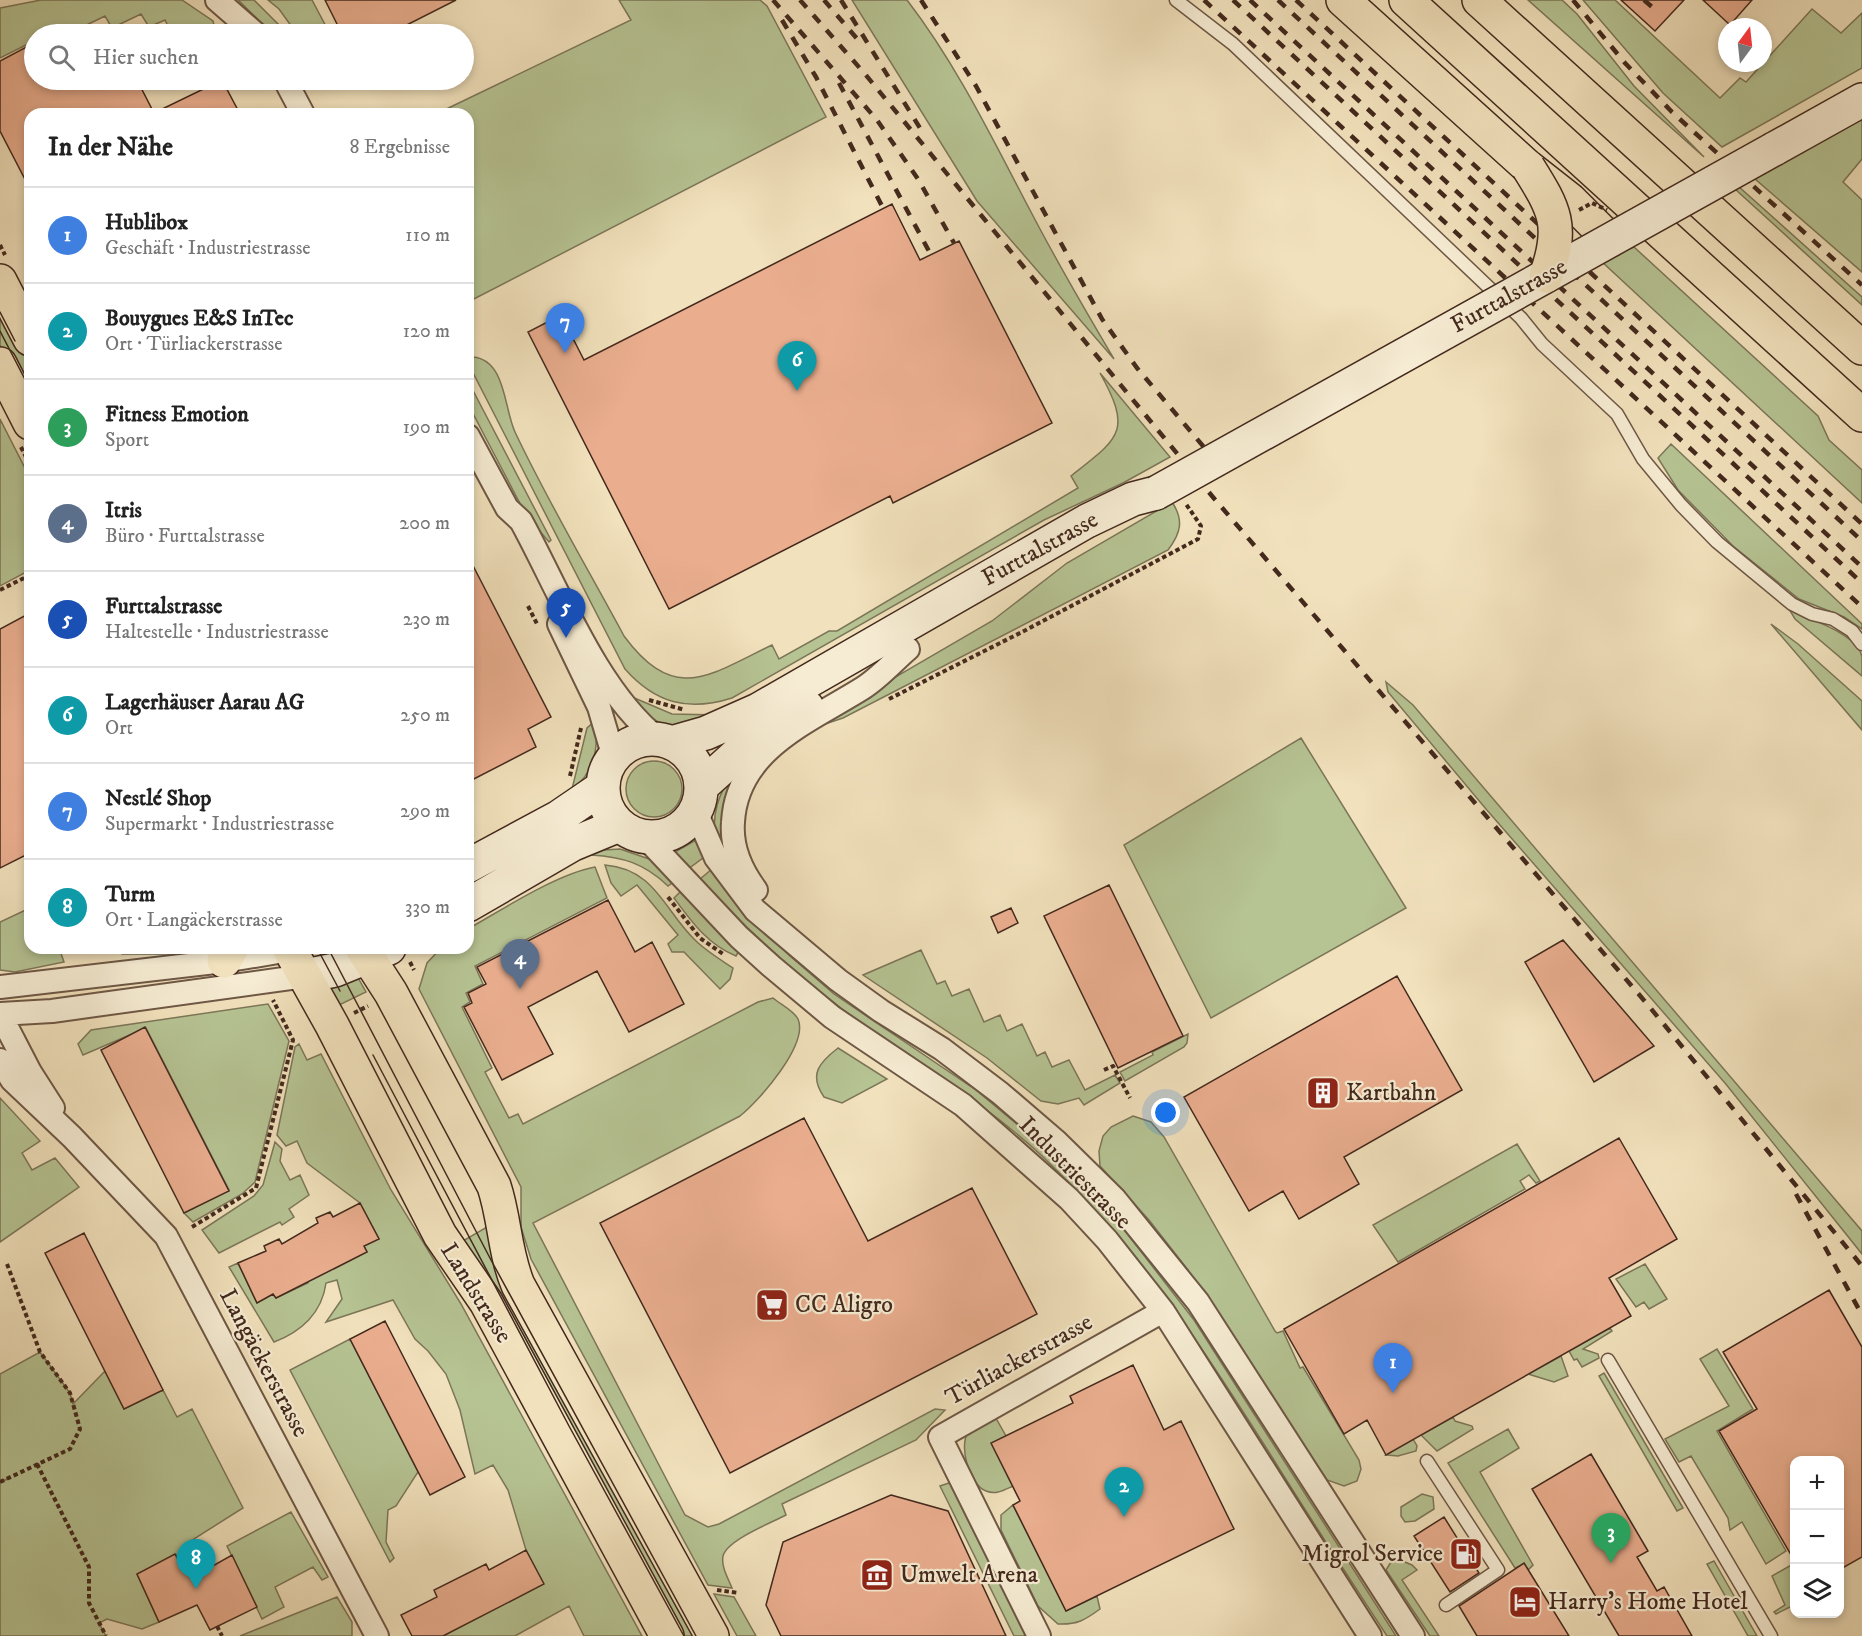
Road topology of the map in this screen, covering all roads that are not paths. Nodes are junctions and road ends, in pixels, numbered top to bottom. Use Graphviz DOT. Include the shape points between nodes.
graph roads {
  1 [pos="217,0"];
  2 [pos="1176,0"];
  3 [pos="1343,0"];
  4 [pos="1406,0"];
  5 [pos="1479,0"];
  6 [pos="245,24"];
  7 [pos="290,90"];
  8 [pos="1862,99"];
  9 [pos="300,108"];
  10 [pos="1528,167"];
  11 [pos="1611,240"];
  12 [pos="1546,276"];
  13 [pos="0,281"];
  14 [pos="24,327"];
  15 [pos="1862,348"];
  16 [pos="0,364"];
  17 [pos="24,411"];
  18 [pos="1862,415"];
  19 [pos="474,447"];
  20 [pos="1169,496"];
  21 [pos="507,508"];
  22 [pos="1862,644"];
  23 [pos="908,649"];
  24 [pos="664,741"];
  25 [pos="609,772"];
  26 [pos="699,799"];
  27 [pos="632,831"];
  28 [pos="474,863"];
  29 [pos="474,902"];
  30 [pos="795,944"];
  31 [pos="367,954"];
  32 [pos="374,954"];
  33 [pos="228,955"];
  34 [pos="294,955"];
  35 [pos="0,987"];
  36 [pos="0,1014"];
  37 [pos="0,1060"];
  38 [pos="72,1137"];
  39 [pos="1163,1311"];
  40 [pos="1608,1360"];
  41 [pos="1428,1461"];
  42 [pos="1446,1605"];
  43 [pos="377,1636"];
  44 [pos="667,1636"];
  45 [pos="712,1636"];
  46 [pos="1039,1636"];
  47 [pos="1370,1636"];
  48 [pos="1413,1636"];
  49 [pos="1771,1636"];
  1 -- 6 [label="street"];
  2 -- 22 [label="lane" via="1233,44 1617,414 1643,459 1717,542 1792,604 1833,619 1852,631"];
  3 -- 10 [label="main road"];
  4 -- 18 [label="main road"];
  5 -- 15 [label="main road"];
  7 -- 9 [label="street"];
  8 -- 11 [label="main road, Furttalstrasse, bridge"];
  10 -- 11 [label="main road, bridge"];
  10 -- 12 [label="main road, bridge" via="1547,197 1555,223 1556,249"];
  11 -- 12 [label="main road, Furttalstrasse, bridge"];
  12 -- 20 [label="main road, Furttalstrasse, bridge"];
  13 -- 14 [label="main road"];
  16 -- 17 [label="main road"];
  19 -- 21 [label="street"];
  20 -- 23 [label="main road, Furttalstrasse" via="1135,512"];
  20 -- 24 [label="main road, Furttalstrasse" via="1133,499 1087,521 758,710 706,733"];
  21 -- 24 [label="street" via="521,521 600,670 638,723"];
  21 -- 25 [label="street" via="509,524 599,707"];
  23 -- 26 [label="main road, Furttalstrasse" via="771,728 744,748"];
  23 -- 30 [label="street, Industriestrasse" via="865,687 777,741 742,781 733,812 735,848 744,875"];
  24 -- 25 [label="main road" via="643,740 630,745"];
  24 -- 26 [label="main road" via="694,761"];
  25 -- 27 [label="main road" via="608,807"];
  25 -- 28 [label="main road" via="539,829"];
  26 -- 27 [label="main road" via="687,824 674,832 660,837"];
  26 -- 30 [label="street, Industriestrasse" via="716,858 755,910"];
  27 -- 29 [label="main road" via="573,844"];
  27 -- 39 [label="street, Industriestrasse" via="771,966 832,1017 963,1106 1069,1199"];
  30 -- 48 [label="street, Industriestrasse" via="864,999 1000,1094 1056,1141 1114,1198 1198,1302"];
  31 -- 34 [label="main road" via="335,970"];
  32 -- 45 [label="main road, Landstrasse" via="391,993 494,1186 509,1264 518,1285"];
  33 -- 34 [label="street"];
  33 -- 35 [label="street"];
  34 -- 36 [label="street" via="52,1011"];
  34 -- 44 [label="main road, Landstrasse" via="440,1235 486,1302"];
  36 -- 38 [label="street, Langäckerstrasse" via="30,1072"];
  37 -- 38 [label="street, Langäckerstrasse" via="12,1080"];
  38 -- 43 [label="street, Langäckerstrasse" via="166,1236"];
  39 -- 46 [label="street, Türliackerstrasse" via="940,1437"];
  39 -- 47 [label="street, Industriestrasse"];
  40 -- 49 [label="lane"];
  41 -- 42 [label="lane" via="1498,1570"];
}
